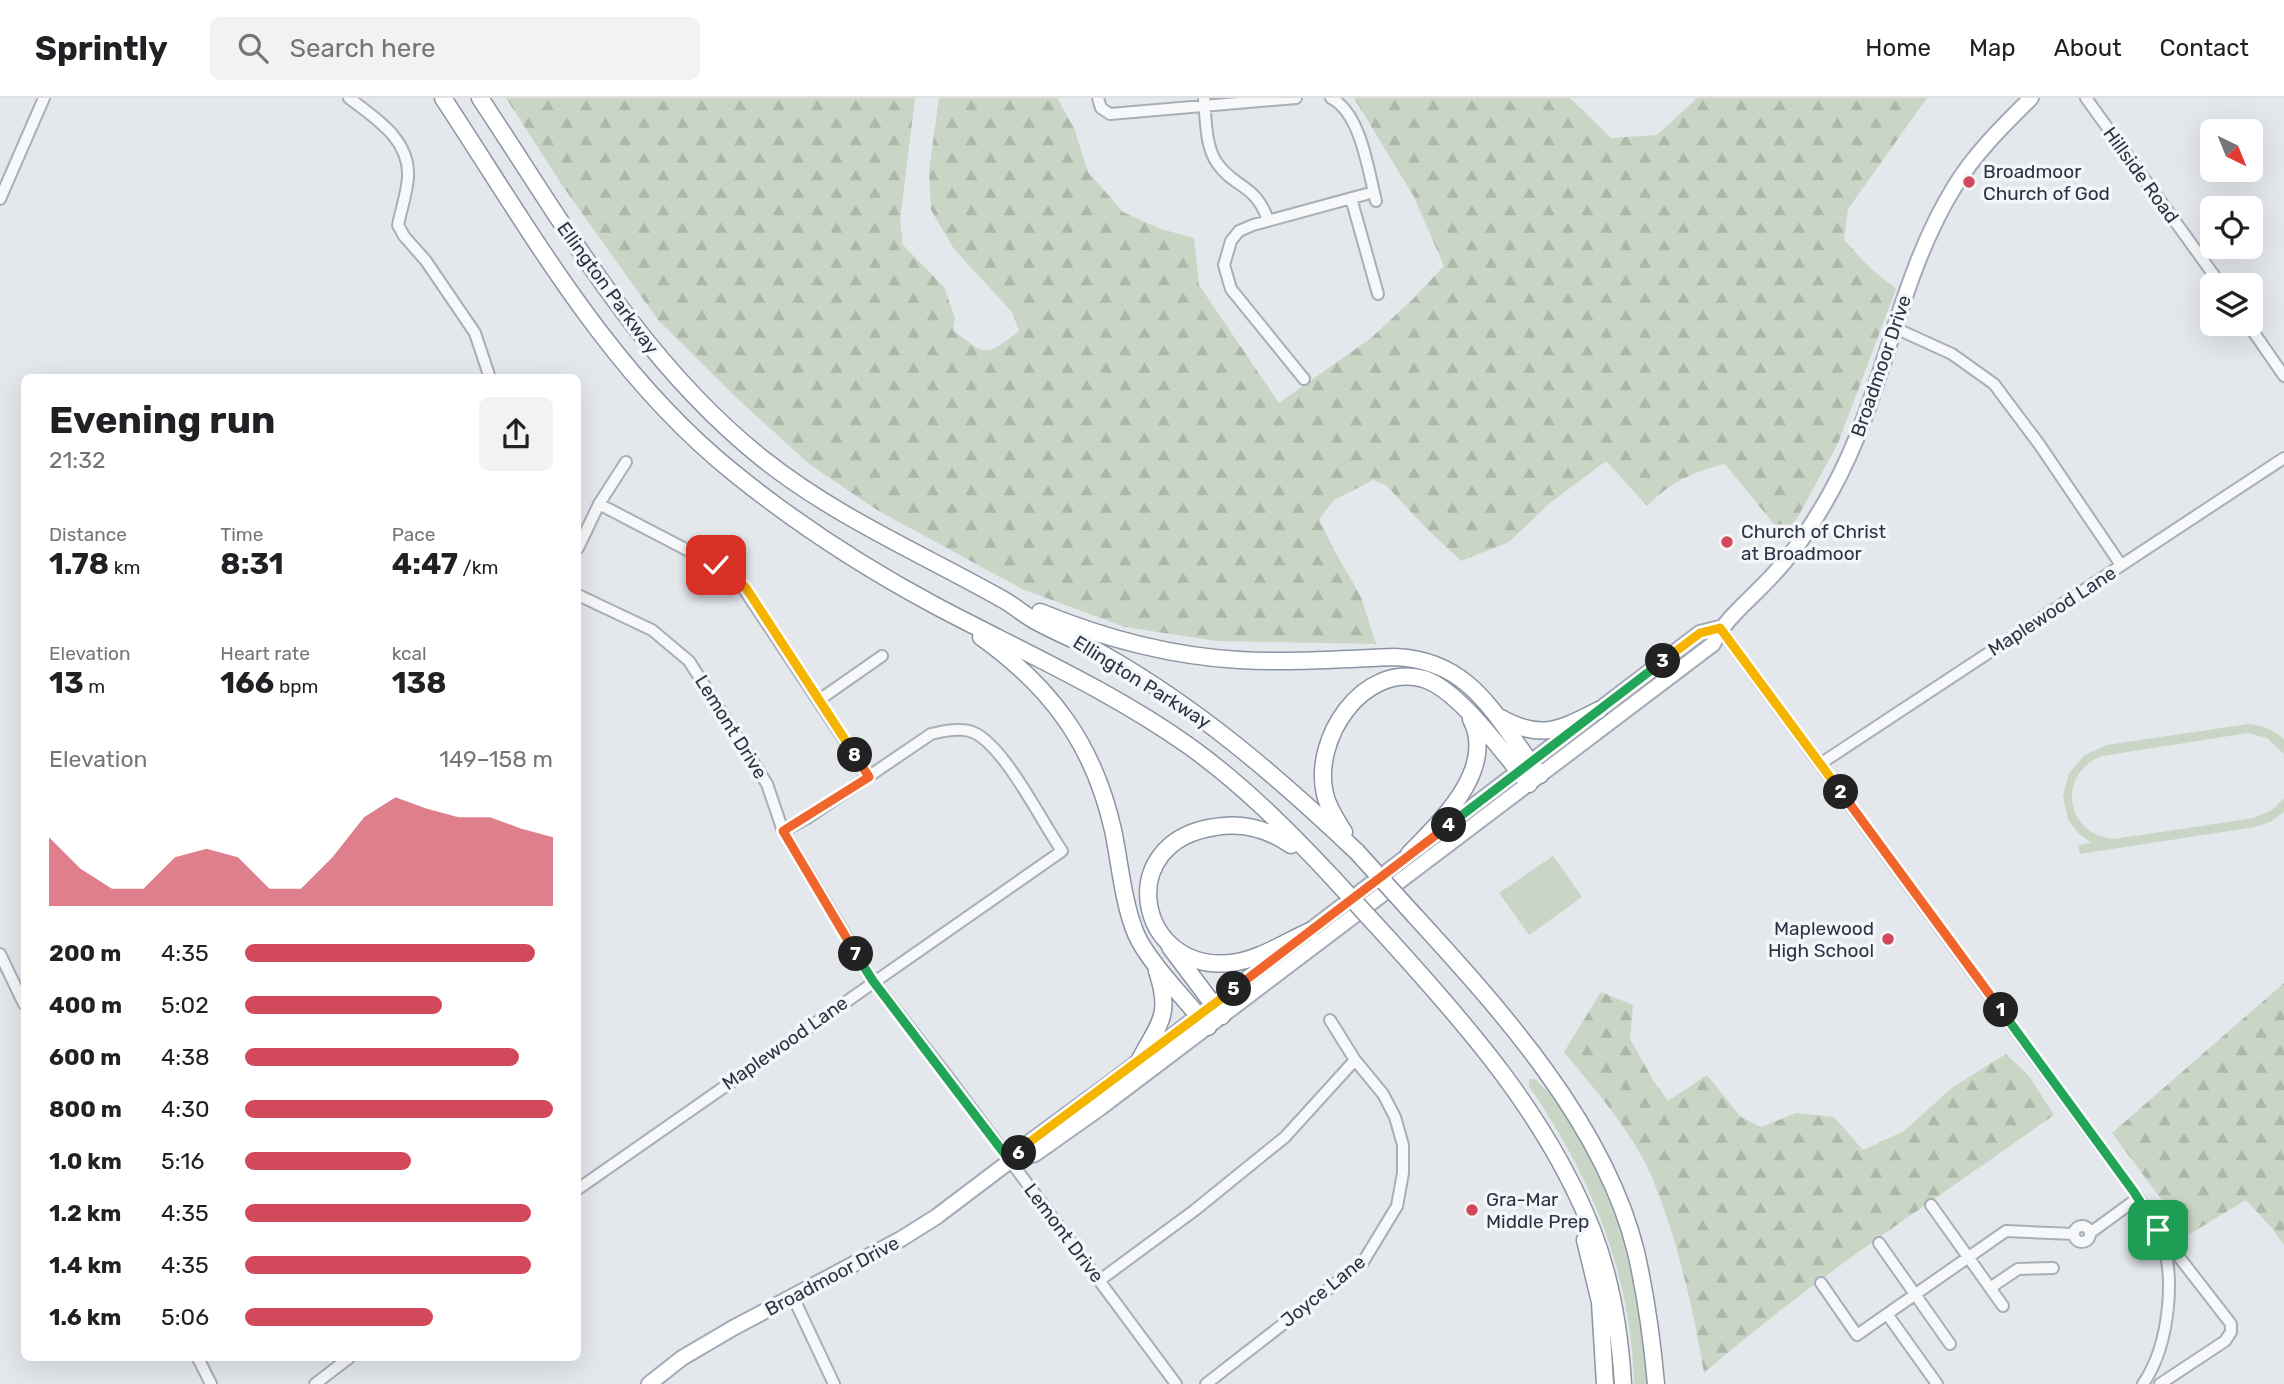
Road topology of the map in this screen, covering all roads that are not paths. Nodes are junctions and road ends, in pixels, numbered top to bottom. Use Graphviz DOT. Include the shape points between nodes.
graph roads {
  1 [pos="44,98"];
  2 [pos="349,98"];
  3 [pos="443,98"];
  4 [pos="1098,98"];
  5 [pos="1296,98"];
  6 [pos="1331,98"];
  7 [pos="2031,98"];
  8 [pos="2086,98"];
  9 [pos="482,101"];
  10 [pos="1205,102"];
  11 [pos="1351,198"];
  12 [pos="0,199"];
  13 [pos="1268,220"];
  14 [pos="2212,273"];
  15 [pos="1378,294"];
  16 [pos="1895,328"];
  17 [pos="2256,336"];
  18 [pos="489,374"];
  19 [pos="2284,376"];
  20 [pos="1304,379"];
  21 [pos="2284,458"];
  22 [pos="626,462"];
  23 [pos="599,504"];
  24 [pos="581,542"];
  25 [pos="2121,565"];
  26 [pos="581,596"];
  27 [pos="1004,600"];
  28 [pos="936,605"];
  29 [pos="1720,628"];
  30 [pos="882,656"];
  31 [pos="819,700"];
  32 [pos="1599,710"];
  33 [pos="1469,713"];
  34 [pos="1496,715"];
  35 [pos="1820,764"];
  36 [pos="1529,773"];
  37 [pos="869,777"];
  38 [pos="783,831"];
  39 [pos="1357,852"];
  40 [pos="1409,855"];
  41 [pos="1332,877"];
  42 [pos="1310,930"];
  43 [pos="1161,934"];
  44 [pos="0,954"];
  45 [pos="1154,962"];
  46 [pos="873,981"];
  47 [pos="21,998"];
  48 [pos="1210,1016"];
  49 [pos="1330,1020"];
  50 [pos="1356,1060"];
  51 [pos="1139,1061"];
  52 [pos="1556,1154"];
  53 [pos="1010,1161"];
  54 [pos="581,1187"];
  55 [pos="2136,1195"];
  56 [pos="1931,1205"];
  57 [pos="2158,1230"];
  58 [pos="1879,1243"];
  59 [pos="1969,1256"];
  60 [pos="2053,1268"];
  61 [pos="1100,1280"];
  62 [pos="1821,1283"];
  63 [pos="1990,1288"];
  64 [pos="1915,1294"];
  65 [pos="793,1297"];
  66 [pos="2003,1306"];
  67 [pos="1887,1314"];
  68 [pos="1950,1344"];
  69 [pos="200,1361"];
  70 [pos="345,1361"];
  71 [pos="211,1384"];
  72 [pos="315,1384"];
  73 [pos="649,1384"];
  74 [pos="834,1384"];
  75 [pos="1176,1384"];
  76 [pos="1206,1384"];
  77 [pos="1605,1384"];
  78 [pos="1623,1384"];
  79 [pos="1656,1384"];
  80 [pos="1937,1384"];
  81 [pos="2143,1384"];
  82 [pos="2160,1384"];
  1 -- 12 [label="street"];
  2 -- 18 [label="street" via="397,139 408,176 398,225 475,333"];
  3 -- 28 [label="highway, Ellington Parkway" via="605,341 671,416 786,512"];
  4 -- 10 [label="street" via="1101,108 1110,114"];
  5 -- 10 [label="street"];
  6 -- 11 [label="street" via="1352,119 1375,197"];
  7 -- 16 [label="main road, Broadmoor Drive" via="1955,186 1923,249"];
  8 -- 14 [label="street, Hillside Road"];
  9 -- 27 [label="highway, Ellington Parkway" via="625,317 723,423 803,488 898,546"];
  10 -- 13 [label="street" via="1210,146 1217,162 1256,195"];
  11 -- 13 [label="street"];
  11 -- 15 [label="street"];
  13 -- 20 [label="street" via="1239,231 1224,265 1231,289"];
  16 -- 25 [label="street" via="1952,354 1994,384"];
  16 -- 29 [label="main road, Broadmoor Drive" via="1851,451 1812,525 1773,576"];
  17 -- 19 [label="street"];
  21 -- 25 [label="street, Maplewood Lane"];
  22 -- 23 [label="street"];
  23 -- 24 [label="street"];
  23 -- 31 [label="street" via="738,580"];
  25 -- 35 [label="street, Maplewood Lane"];
  26 -- 38 [label="street, Lemont Drive" via="652,630 689,661 767,784"];
  27 -- 34 [label="highway" via="1105,636 1181,653 1271,661 1423,660 1459,676"];
  27 -- 39 [label="highway, Ellington Parkway" via="1202,717"];
  28 -- 41 [label="highway, Ellington Parkway" via="1070,673 1187,745 1241,787"];
  28 -- 45 [label="highway" via="1027,674 1074,730 1103,793 1136,932"];
  29 -- 32 [label="main road, Broadmoor Drive" via="1700,633"];
  29 -- 35 [label="street"];
  29 -- 36 [label="main road, Broadmoor Drive" via="1713,644"];
  30 -- 31 [label="street"];
  31 -- 37 [label="street"];
  32 -- 34 [label="highway" via="1550,731 1526,730"];
  32 -- 36 [label="main road, Broadmoor Drive"];
  33 -- 36 [label="highway"];
  33 -- 39 [label="highway" via="1444,689 1412,677 1367,690 1345,712 1327,751 1325,793"];
  33 -- 40 [label="highway" via="1476,751 1470,778 1459,798"];
  34 -- 36 [label="highway"];
  35 -- 55 [label="street"];
  36 -- 40 [label="main road, Broadmoor Drive"];
  36 -- 48 [label="main road, Broadmoor Drive"];
  37 -- 38 [label="street"];
  37 -- 46 [label="street, Maplewood Lane" via="931,734 970,730 999,752 1062,851"];
  38 -- 46 [label="street, Lemont Drive"];
  39 -- 79 [label="highway, Ellington Parkway, bridge" via="1516,1033 1577,1117 1624,1215 1636,1252"];
  40 -- 42 [label="main road, Broadmoor Drive"];
  41 -- 43 [label="highway" via="1268,831 1237,825 1188,834 1167,847 1152,869 1148,896"];
  41 -- 52 [label="highway, Ellington Parkway, bridge" via="1478,1041"];
  42 -- 43 [label="highway" via="1245,960 1222,964 1196,960"];
  42 -- 48 [label="main road, Broadmoor Drive"];
  43 -- 48 [label="highway"];
  44 -- 47 [label="street"];
  45 -- 48 [label="highway"];
  45 -- 51 [label="highway" via="1164,1008 1158,1030"];
  46 -- 53 [label="street, Lemont Drive"];
  46 -- 54 [label="street, Maplewood Lane"];
  48 -- 51 [label="main road, Broadmoor Drive"];
  48 -- 53 [label="main road, Broadmoor Drive" via="1035,1154"];
  49 -- 50 [label="street, Joyce Lane"];
  50 -- 61 [label="street" via="1284,1137"];
  50 -- 76 [label="street, Joyce Lane" via="1384,1094 1403,1145 1397,1206 1363,1262"];
  51 -- 53 [label="main road, Broadmoor Drive"];
  52 -- 77 [label="highway" via="1583,1232 1600,1302"];
  52 -- 78 [label="highway, Ellington Parkway" via="1596,1242"];
  53 -- 61 [label="street, Lemont Drive"];
  53 -- 65 [label="main road, Broadmoor Drive" via="901,1239"];
  55 -- 57 [label="street"];
  55 -- 59 [label="street" via="2089,1230 2080,1226 2074,1234 2006,1231"];
  56 -- 59 [label="street"];
  57 -- 81 [label="street" via="2168,1278 2168,1309 2159,1351"];
  57 -- 82 [label="street" via="2231,1324 2225,1342"];
  58 -- 64 [label="street"];
  59 -- 63 [label="street"];
  59 -- 64 [label="street"];
  60 -- 63 [label="street" via="2018,1269"];
  61 -- 75 [label="street, Lemont Drive"];
  62 -- 67 [label="street" via="1857,1335"];
  63 -- 66 [label="street"];
  64 -- 67 [label="street"];
  64 -- 68 [label="street"];
  65 -- 73 [label="main road, Broadmoor Drive" via="682,1358"];
  65 -- 74 [label="street"];
  67 -- 80 [label="street"];
  69 -- 71 [label="street"];
  70 -- 72 [label="street"];
}
